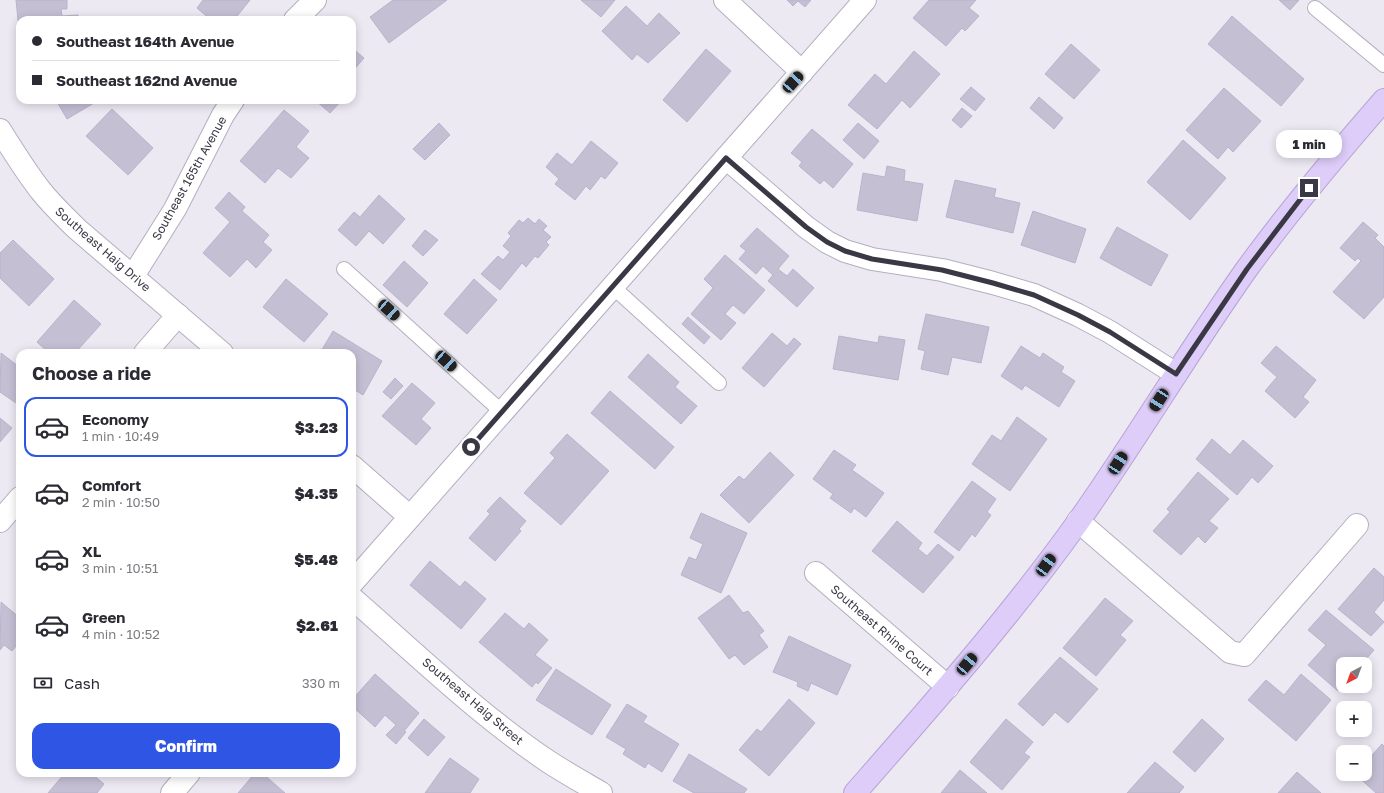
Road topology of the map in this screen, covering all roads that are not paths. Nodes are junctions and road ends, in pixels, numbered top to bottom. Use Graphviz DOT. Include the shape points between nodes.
graph roads {
  1 [pos="316,0"];
  2 [pos="725,0"];
  3 [pos="865,0"];
  4 [pos="1315,8"];
  5 [pos="299,16"];
  6 [pos="1384,65"];
  7 [pos="802,72"];
  8 [pos="1384,100"];
  9 [pos="230,104"];
  10 [pos="0,130"];
  11 [pos="726,158"];
  12 [pos="344,269"];
  13 [pos="133,276"];
  14 [pos="613,287"];
  15 [pos="178,315"];
  16 [pos="148,349"];
  17 [pos="217,349"];
  18 [pos="1176,374"];
  19 [pos="719,383"];
  20 [pos="502,412"];
  21 [pos="356,470"];
  22 [pos="16,503"];
  23 [pos="410,517"];
  24 [pos="0,521"];
  25 [pos="1078,521"];
  26 [pos="1357,525"];
  27 [pos="816,572"];
  28 [pos="356,578"];
  29 [pos="356,601"];
  30 [pos="948,687"];
  31 [pos="186,777"];
  32 [pos="172,793"];
  33 [pos="601,793"];
  34 [pos="855,793"];
  1 -- 5 [label="street"];
  2 -- 7 [label="street"];
  3 -- 7 [label="street"];
  4 -- 6 [label="lane"];
  7 -- 11 [label="street"];
  8 -- 18 [label="main road" via="1337,154 1247,269"];
  9 -- 13 [label="street, Southeast 165th Avenue" via="175,209"];
  10 -- 13 [label="street, Southeast Haig Drive" via="56,208"];
  11 -- 14 [label="street"];
  11 -- 18 [label="street" via="806,227 845,251 872,259 942,270 1034,295 1110,332"];
  12 -- 20 [label="lane"];
  13 -- 15 [label="street, Southeast Haig Drive"];
  14 -- 19 [label="lane"];
  14 -- 20 [label="street"];
  15 -- 16 [label="street"];
  15 -- 17 [label="street, Southeast Haig Drive"];
  18 -- 25 [label="main road"];
  20 -- 23 [label="street"];
  21 -- 23 [label="street"];
  22 -- 24 [label="street"];
  23 -- 28 [label="street"];
  25 -- 26 [label="street" via="1230,652 1244,654"];
  25 -- 30 [label="main road" via="1038,576"];
  27 -- 30 [label="street, Southeast Rhine Court"];
  29 -- 33 [label="street, Southeast Haig Street" via="507,732 550,763"];
  30 -- 34 [label="main road"];
  31 -- 32 [label="street"];
}
